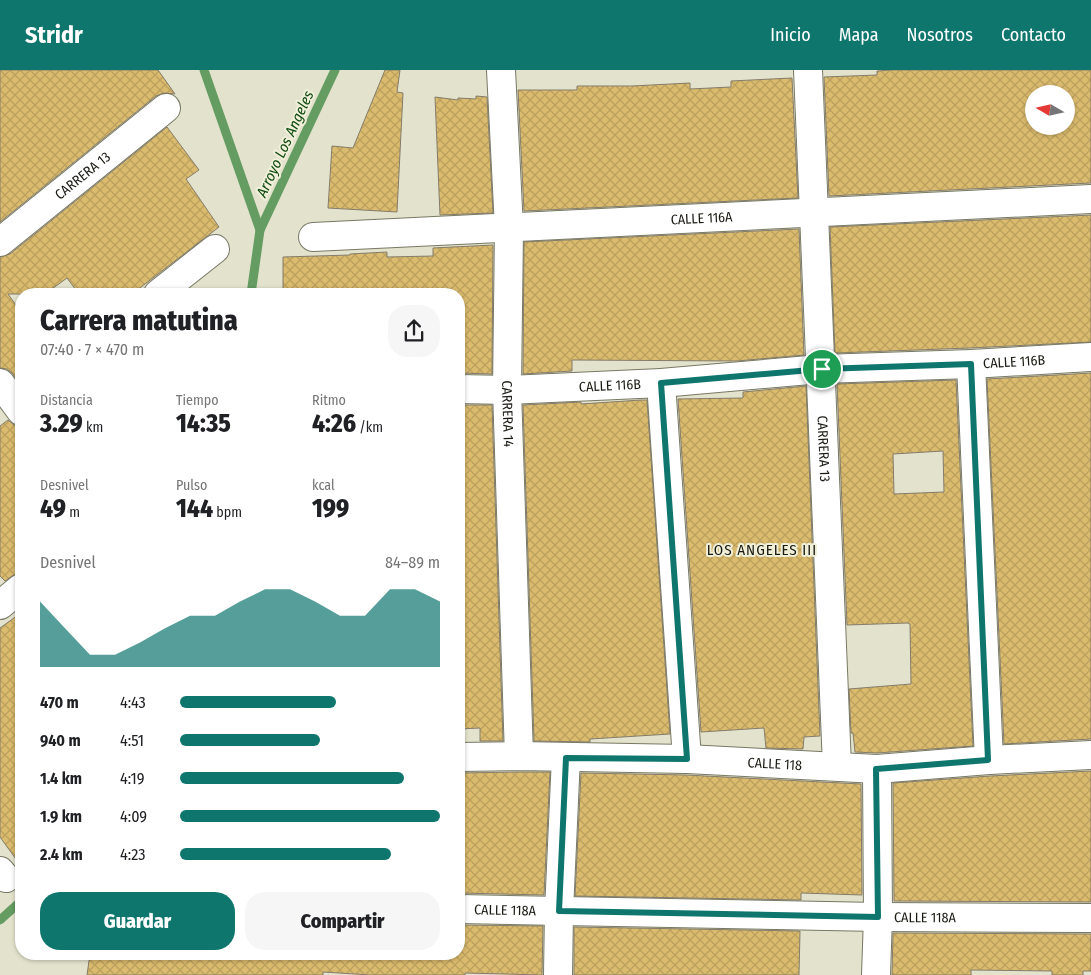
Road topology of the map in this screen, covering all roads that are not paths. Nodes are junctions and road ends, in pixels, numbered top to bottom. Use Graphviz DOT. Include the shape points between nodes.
graph roads {
  1 [pos="501,70"];
  2 [pos="808,70"];
  3 [pos="166,108"];
  4 [pos="1091,199"];
  5 [pos="815,213"];
  6 [pos="509,228"];
  7 [pos="313,237"];
  8 [pos="0,242"];
  9 [pos="215,249"];
  10 [pos="166,288"];
  11 [pos="1091,357"];
  12 [pos="971,364"];
  13 [pos="822,369"];
  14 [pos="0,383"];
  15 [pos="661,383"];
  16 [pos="465,389"];
  17 [pos="507,390"];
  18 [pos="15,409"];
  19 [pos="15,593"];
  20 [pos="0,605"];
  21 [pos="1091,754"];
  22 [pos="519,756"];
  23 [pos="465,757"];
  24 [pos="566,758"];
  25 [pos="687,759"];
  26 [pos="988,760"];
  27 [pos="837,766"];
  28 [pos="876,769"];
  29 [pos="465,909"];
  30 [pos="559,911"];
  31 [pos="878,917"];
  32 [pos="1091,918"];
  33 [pos="558,975"];
  34 [pos="876,975"];
  1 -- 6 [label="street, CARRERA 14"];
  2 -- 5 [label="street, CARRERA 13"];
  3 -- 8 [label="street, CARRERA 13"];
  4 -- 5 [label="street, CALLE 116A"];
  5 -- 6 [label="street, CALLE 116A"];
  5 -- 13 [label="street, CARRERA 13"];
  6 -- 7 [label="street, CALLE 116A"];
  6 -- 17 [label="street, CARRERA 14"];
  9 -- 10 [label="street"];
  11 -- 12 [label="street, CALLE 116B"];
  12 -- 13 [label="street, CALLE 116B"];
  12 -- 26 [label="street"];
  13 -- 15 [label="street, CALLE 116B"];
  13 -- 27 [label="street, CARRERA 13"];
  14 -- 18 [label="street"];
  15 -- 17 [label="street, CALLE 116B"];
  15 -- 25 [label="street"];
  16 -- 17 [label="street, CALLE 116B"];
  17 -- 22 [label="street, CARRERA 14"];
  19 -- 20 [label="street"];
  21 -- 26 [label="street, CALLE 118"];
  22 -- 23 [label="street, CALLE 118"];
  22 -- 24 [label="street, CALLE 118"];
  24 -- 25 [label="street, CALLE 118"];
  24 -- 30 [label="street"];
  25 -- 27 [label="street, CALLE 118"];
  26 -- 28 [label="street, CALLE 118"];
  27 -- 28 [label="street, CALLE 118"];
  28 -- 31 [label="street"];
  29 -- 30 [label="street, CALLE 118A"];
  30 -- 31 [label="street, CALLE 118A"];
  30 -- 33 [label="street"];
  31 -- 32 [label="street, CALLE 118A"];
  31 -- 34 [label="street"];
}
